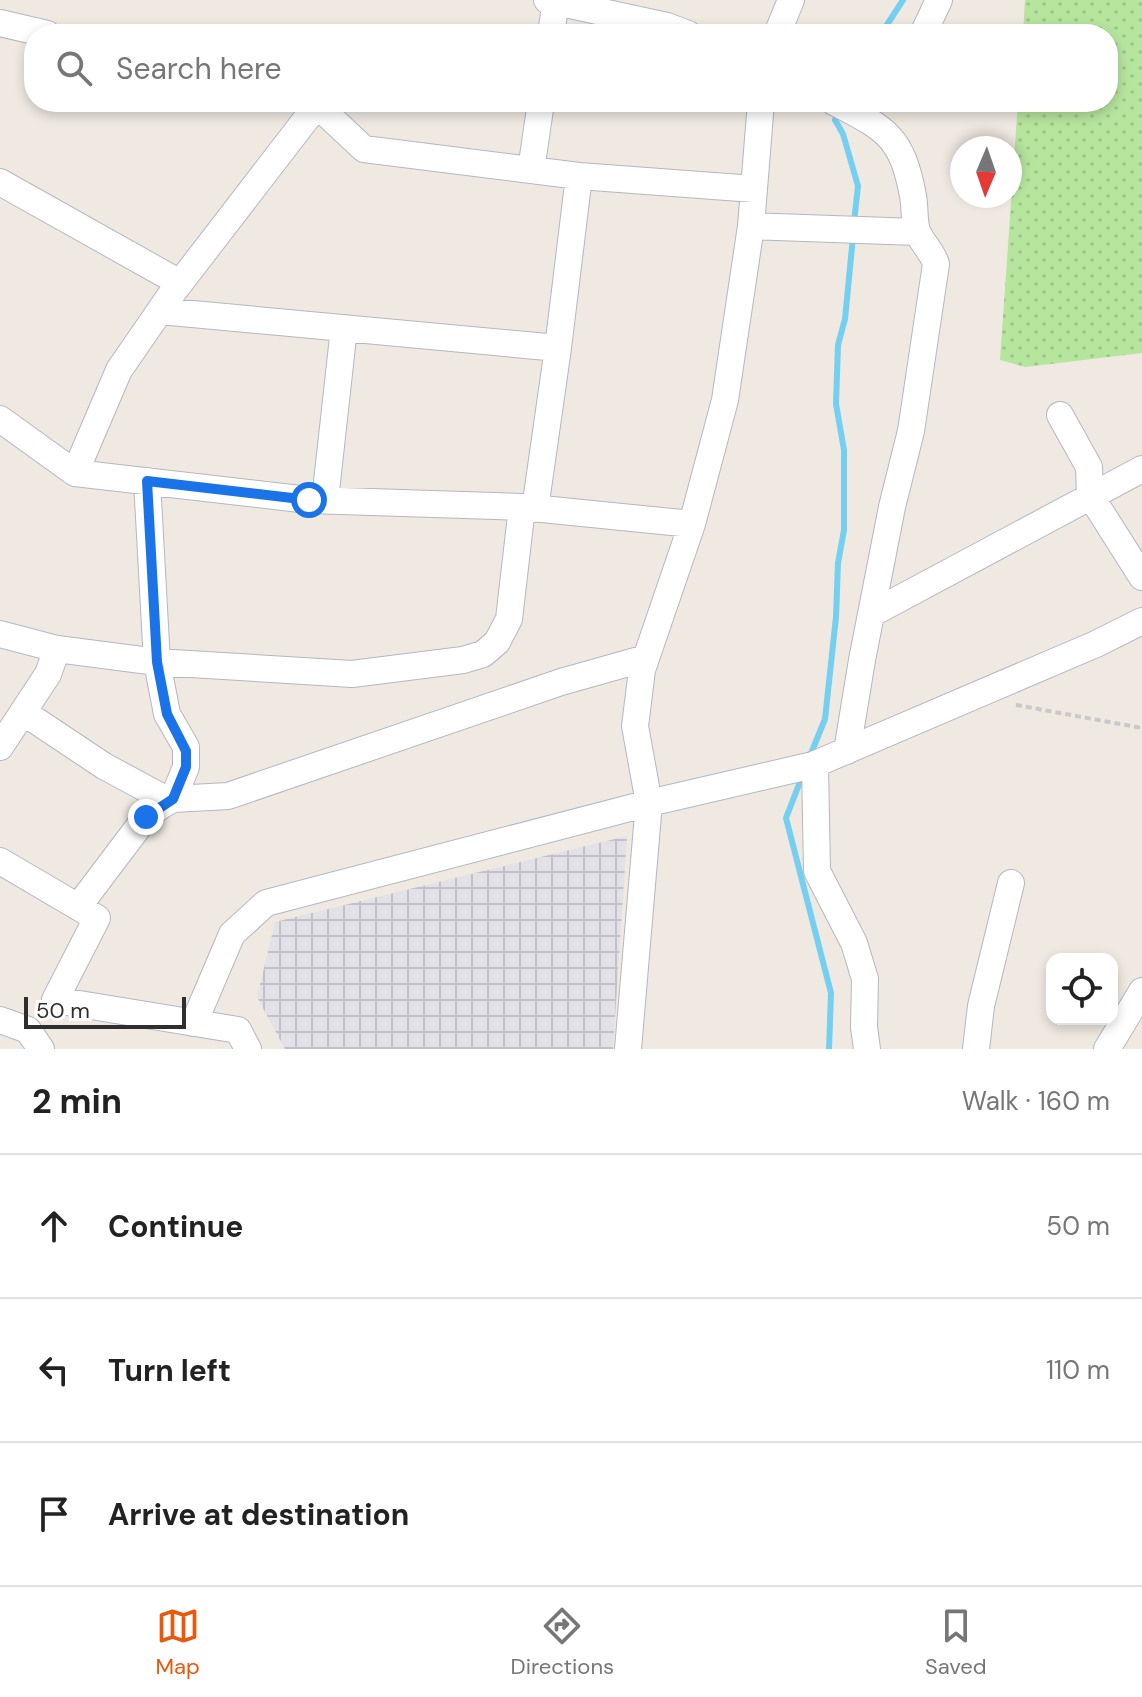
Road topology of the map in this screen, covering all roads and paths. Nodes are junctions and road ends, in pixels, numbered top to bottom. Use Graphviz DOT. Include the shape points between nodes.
graph roads {
  1 [pos="791,0"];
  2 [pos="939,0"];
  3 [pos="553,1"];
  4 [pos="0,23"];
  5 [pos="552,24"];
  6 [pos="658,24"];
  7 [pos="781,24"];
  8 [pos="928,24"];
  9 [pos="24,29"];
  10 [pos="305,112"];
  11 [pos="322,112"];
  12 [pos="540,112"];
  13 [pos="760,112"];
  14 [pos="862,112"];
  15 [pos="531,170"];
  16 [pos="579,176"];
  17 [pos="0,182"];
  18 [pos="754,189"];
  19 [pos="751,226"];
  20 [pos="917,232"];
  21 [pos="180,283"];
  22 [pos="160,311"];
  23 [pos="344,328"];
  24 [pos="558,348"];
  25 [pos="1060,415"];
  26 [pos="0,419"];
  27 [pos="1142,469"];
  28 [pos="75,473"];
  29 [pos="147,481"];
  30 [pos="1090,495"];
  31 [pos="325,500"];
  32 [pos="528,508"];
  33 [pos="692,524"];
  34 [pos="1142,577"];
  35 [pos="871,614"];
  36 [pos="1142,621"];
  37 [pos="0,634"];
  38 [pos="57,649"];
  39 [pos="646,658"];
  40 [pos="157,662"];
  41 [pos="979,695"];
  42 [pos="23,712"];
  43 [pos="1142,728"];
  44 [pos="0,747"];
  45 [pos="847,751"];
  46 [pos="808,766"];
  47 [pos="171,800"];
  48 [pos="649,803"];
  49 [pos="0,861"];
  50 [pos="1011,883"];
  51 [pos="78,907"];
  52 [pos="1142,991"];
  53 [pos="0,1020"];
  54 [pos="194,1023"];
  55 [pos="41,1049"];
  56 [pos="248,1049"];
  57 [pos="628,1049"];
  58 [pos="867,1049"];
  59 [pos="976,1049"];
  60 [pos="1107,1049"];
  1 -- 7 [label="street"];
  2 -- 8 [label="street"];
  3 -- 5 [label="street"];
  3 -- 6 [label="street"];
  4 -- 9 [label="street"];
  10 -- 21 [label="street"];
  11 -- 15 [label="street" via="364,149"];
  12 -- 15 [label="street"];
  13 -- 18 [label="street"];
  14 -- 20 [label="street" via="889,135 903,157"];
  15 -- 16 [label="street"];
  16 -- 18 [label="street"];
  16 -- 24 [label="street"];
  17 -- 21 [label="street"];
  18 -- 19 [label="street"];
  19 -- 20 [label="street"];
  19 -- 33 [label="street" via="728,387"];
  20 -- 35 [label="street" via="936,264 932,308"];
  21 -- 22 [label="street"];
  22 -- 23 [label="street"];
  22 -- 28 [label="street" via="119,370"];
  23 -- 24 [label="street"];
  23 -- 31 [label="street"];
  24 -- 32 [label="street"];
  25 -- 30 [label="street" via="1089,467"];
  26 -- 28 [label="street"];
  27 -- 30 [label="street"];
  28 -- 29 [label="street"];
  29 -- 31 [label="street"];
  29 -- 40 [label="street"];
  30 -- 34 [label="street"];
  30 -- 35 [label="street"];
  31 -- 32 [label="street"];
  32 -- 33 [label="street"];
  32 -- 40 [label="street" via="509,619 497,642 483,654 352,674"];
  33 -- 39 [label="street"];
  35 -- 45 [label="street"];
  36 -- 41 [label="street"];
  37 -- 38 [label="street"];
  38 -- 40 [label="street"];
  38 -- 42 [label="street"];
  39 -- 47 [label="street" via="228,796"];
  39 -- 48 [label="street" via="635,726"];
  40 -- 47 [label="street" via="167,714 186,747 186,767"];
  41 -- 43 [label="path"];
  41 -- 45 [label="street"];
  42 -- 44 [label="street"];
  42 -- 47 [label="street" via="104,766"];
  45 -- 46 [label="street"];
  46 -- 48 [label="street"];
  46 -- 58 [label="street" via="817,871 854,943 865,979"];
  47 -- 51 [label="street" via="146,817"];
  48 -- 54 [label="street" via="266,903 232,934"];
  48 -- 57 [label="street"];
  49 -- 51 [label="street"];
  50 -- 59 [label="street"];
  51 -- 54 [label="street" via="97,918 55,1000"];
  52 -- 60 [label="street"];
  53 -- 55 [label="street" via="28,1030"];
  54 -- 56 [label="street" via="238,1030"];
}
